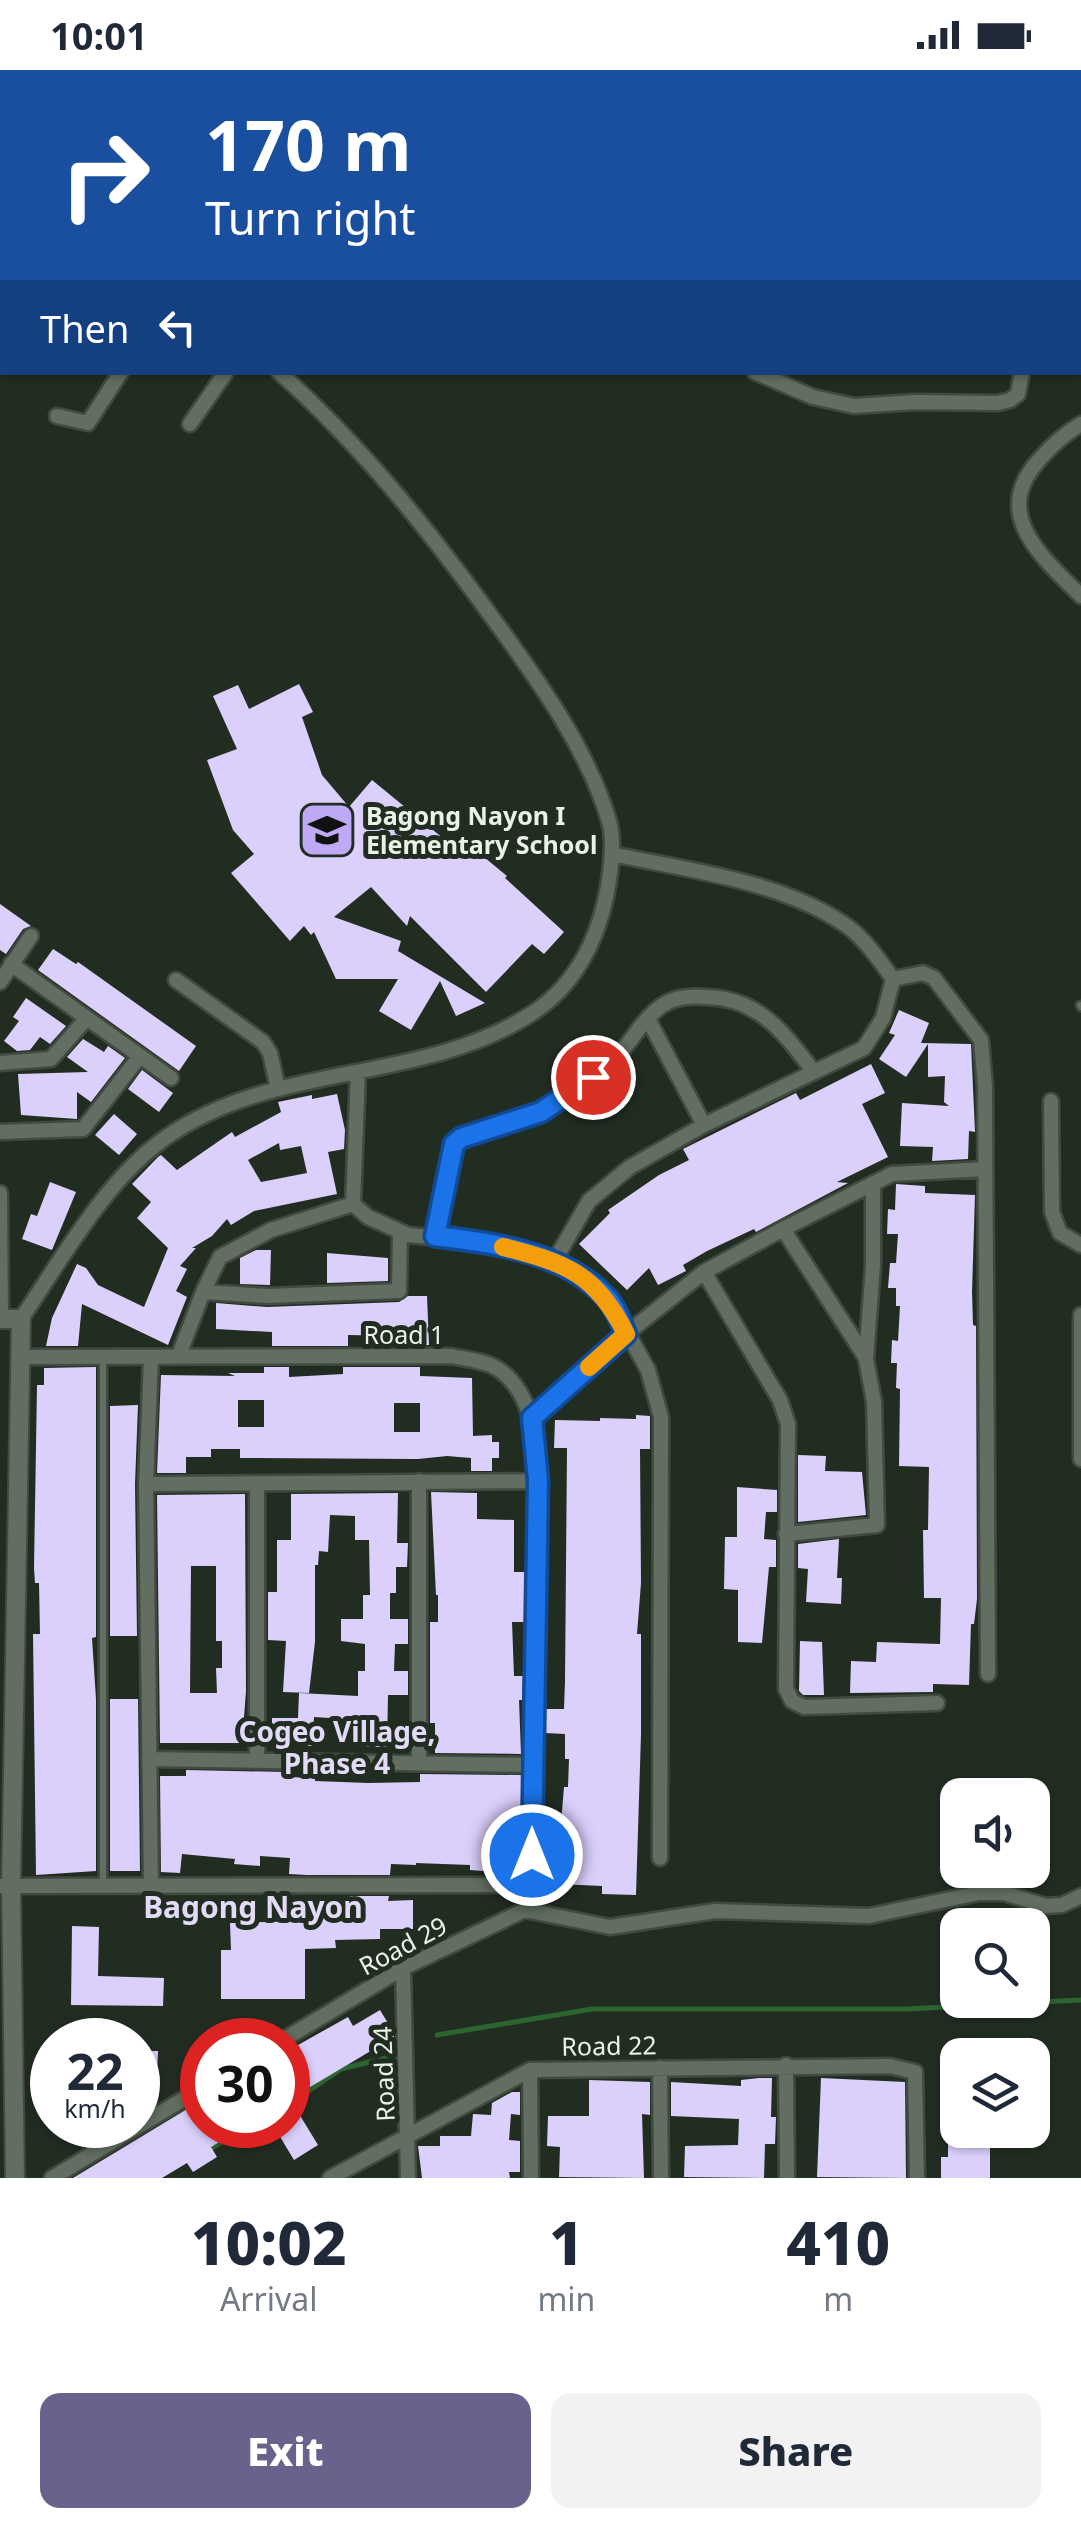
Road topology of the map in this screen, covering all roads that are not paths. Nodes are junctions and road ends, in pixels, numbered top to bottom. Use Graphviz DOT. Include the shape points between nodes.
graph roads {
  1 [pos="120,375"];
  2 [pos="224,375"];
  3 [pos="283,375"];
  4 [pos="762,375"];
  5 [pos="1021,375"];
  6 [pos="57,416"];
  7 [pos="190,424"];
  8 [pos="1081,424"];
  9 [pos="1081,596"];
  10 [pos="612,854"];
  11 [pos="31,936"];
  12 [pos="11,964"];
  13 [pos="893,978"];
  14 [pos="176,980"];
  15 [pos="0,982"];
  16 [pos="87,1018"];
  17 [pos="648,1020"];
  18 [pos="140,1056"];
  19 [pos="0,1063"];
  20 [pos="358,1072"];
  21 [pos="814,1072"];
  22 [pos="171,1078"];
  23 [pos="278,1089"];
  24 [pos="1051,1101"];
  25 [pos="704,1126"];
  26 [pos="0,1132"];
  27 [pos="985,1169"];
  28 [pos="872,1184"];
  29 [pos="0,1193"];
  30 [pos="353,1204"];
  31 [pos="782,1229"];
  32 [pos="400,1232"];
  33 [pos="435,1236"];
  34 [pos="1081,1244"];
  35 [pos="554,1260"];
  36 [pos="704,1272"];
  37 [pos="203,1292"];
  38 [pos="1081,1315"];
  39 [pos="0,1319"];
  40 [pos="22,1319"];
  41 [pos="626,1334"];
  42 [pos="179,1355"];
  43 [pos="21,1358"];
  44 [pos="103,1358"];
  45 [pos="151,1358"];
  46 [pos="866,1359"];
  47 [pos="1080,1398"];
  48 [pos="532,1418"];
  49 [pos="1081,1459"];
  50 [pos="538,1480"];
  51 [pos="419,1481"];
  52 [pos="146,1484"];
  53 [pos="257,1484"];
  54 [pos="786,1534"];
  55 [pos="988,1674"];
  56 [pos="938,1704"];
  57 [pos="149,1759"];
  58 [pos="257,1761"];
  59 [pos="419,1762"];
  60 [pos="532,1764"];
  61 [pos="660,1858"];
  62 [pos="103,1884"];
  63 [pos="151,1884"];
  64 [pos="532,1885"];
  65 [pos="6,1886"];
  66 [pos="1081,1896"];
  67 [pos="524,1910"];
  68 [pos="403,1968"];
  69 [pos="310,2024"];
  70 [pos="786,2065"];
  71 [pos="660,2068"];
  72 [pos="530,2070"];
  73 [pos="180,2101"];
  74 [pos="408,2136"];
  75 [pos="15,2178"];
  76 [pos="52,2178"];
  77 [pos="330,2178"];
  78 [pos="408,2178"];
  79 [pos="531,2178"];
  80 [pos="661,2178"];
  81 [pos="788,2178"];
  82 [pos="917,2178"];
  1 -- 6 [label="street" via="88,422"];
  2 -- 7 [label="street"];
  3 -- 10 [label="street" via="370,460 514,648 586,766 610,823"];
  4 -- 5 [label="street" via="813,398 854,406 998,403 1018,394"];
  8 -- 9 [label="street" via="1048,450 1018,496 1020,521 1031,541"];
  10 -- 13 [label="street" via="721,876 802,902 850,927"];
  10 -- 20 [label="street" via="599,925 564,987 501,1032 458,1050"];
  11 -- 12 [label="street"];
  12 -- 15 [label="street"];
  12 -- 16 [label="street"];
  13 -- 21 [label="street" via="883,1018 864,1048"];
  13 -- 27 [label="street" via="934,978 980,1040"];
  14 -- 23 [label="street" via="264,1042"];
  16 -- 18 [label="street"];
  16 -- 19 [label="street" via="51,1059"];
  17 -- 21 [label="street" via="667,1002 728,997 752,1006"];
  17 -- 25 [label="street"];
  17 -- 33 [label="street" via="614,1061 572,1094 454,1144"];
  18 -- 22 [label="street"];
  18 -- 26 [label="street" via="83,1129"];
  20 -- 23 [label="street"];
  20 -- 30 [label="street"];
  21 -- 25 [label="street"];
  23 -- 40 [label="street" via="198,1119 142,1157"];
  24 -- 34 [label="street" via="1052,1212 1060,1233"];
  25 -- 35 [label="street" via="589,1200"];
  27 -- 28 [label="street" via="892,1174"];
  27 -- 55 [label="street"];
  28 -- 31 [label="street"];
  28 -- 46 [label="street"];
  29 -- 39 [label="street"];
  30 -- 32 [label="street"];
  30 -- 37 [label="street" via="271,1230 220,1257"];
  31 -- 36 [label="street"];
  31 -- 46 [label="street"];
  32 -- 33 [label="street"];
  32 -- 37 [label="street" via="398,1291"];
  33 -- 35 [label="street"];
  35 -- 41 [label="street" via="610,1301"];
  36 -- 41 [label="street"];
  36 -- 54 [label="street" via="788,1424"];
  37 -- 42 [label="street"];
  38 -- 47 [label="street"];
  39 -- 40 [label="street"];
  40 -- 43 [label="street"];
  41 -- 48 [label="street"];
  41 -- 61 [label="street" via="648,1370 662,1417"];
  42 -- 45 [label="street, Road 1"];
  42 -- 48 [label="street, Road 1" via="451,1356 496,1368 519,1389"];
  43 -- 44 [label="street, Road 1"];
  43 -- 65 [label="street"];
  44 -- 45 [label="street, Road 1"];
  44 -- 62 [label="lane"];
  45 -- 52 [label="street"];
  46 -- 54 [label="street" via="874,1402 877,1525"];
  47 -- 49 [label="street"];
  48 -- 50 [label="street, Road 1"];
  50 -- 51 [label="street"];
  50 -- 60 [label="street, Road 1"];
  51 -- 53 [label="street"];
  51 -- 59 [label="street"];
  52 -- 53 [label="street"];
  52 -- 57 [label="street"];
  53 -- 58 [label="street"];
  54 -- 56 [label="street" via="786,1689 792,1701 804,1707"];
  57 -- 58 [label="street"];
  57 -- 63 [label="street"];
  58 -- 59 [label="street"];
  59 -- 60 [label="street"];
  60 -- 64 [label="street, Road 1"];
  62 -- 63 [label="street"];
  62 -- 65 [label="street"];
  63 -- 64 [label="street"];
  64 -- 67 [label="street"];
  65 -- 75 [label="street"];
  66 -- 67 [label="street" via="1046,1906 979,1893 869,1916 716,1911 610,1927"];
  67 -- 68 [label="street, Road 29"];
  68 -- 69 [label="street, Road 29"];
  68 -- 74 [label="street, Road 24"];
  70 -- 71 [label="street, Road 22"];
  70 -- 81 [label="street"];
  70 -- 82 [label="street, Road 22" via="915,2072"];
  71 -- 72 [label="street, Road 22"];
  71 -- 80 [label="street"];
  72 -- 74 [label="street, Road 22"];
  72 -- 79 [label="street"];
  73 -- 76 [label="street"];
  74 -- 77 [label="street, Road 22"];
  74 -- 78 [label="street, Road 24"];
}
